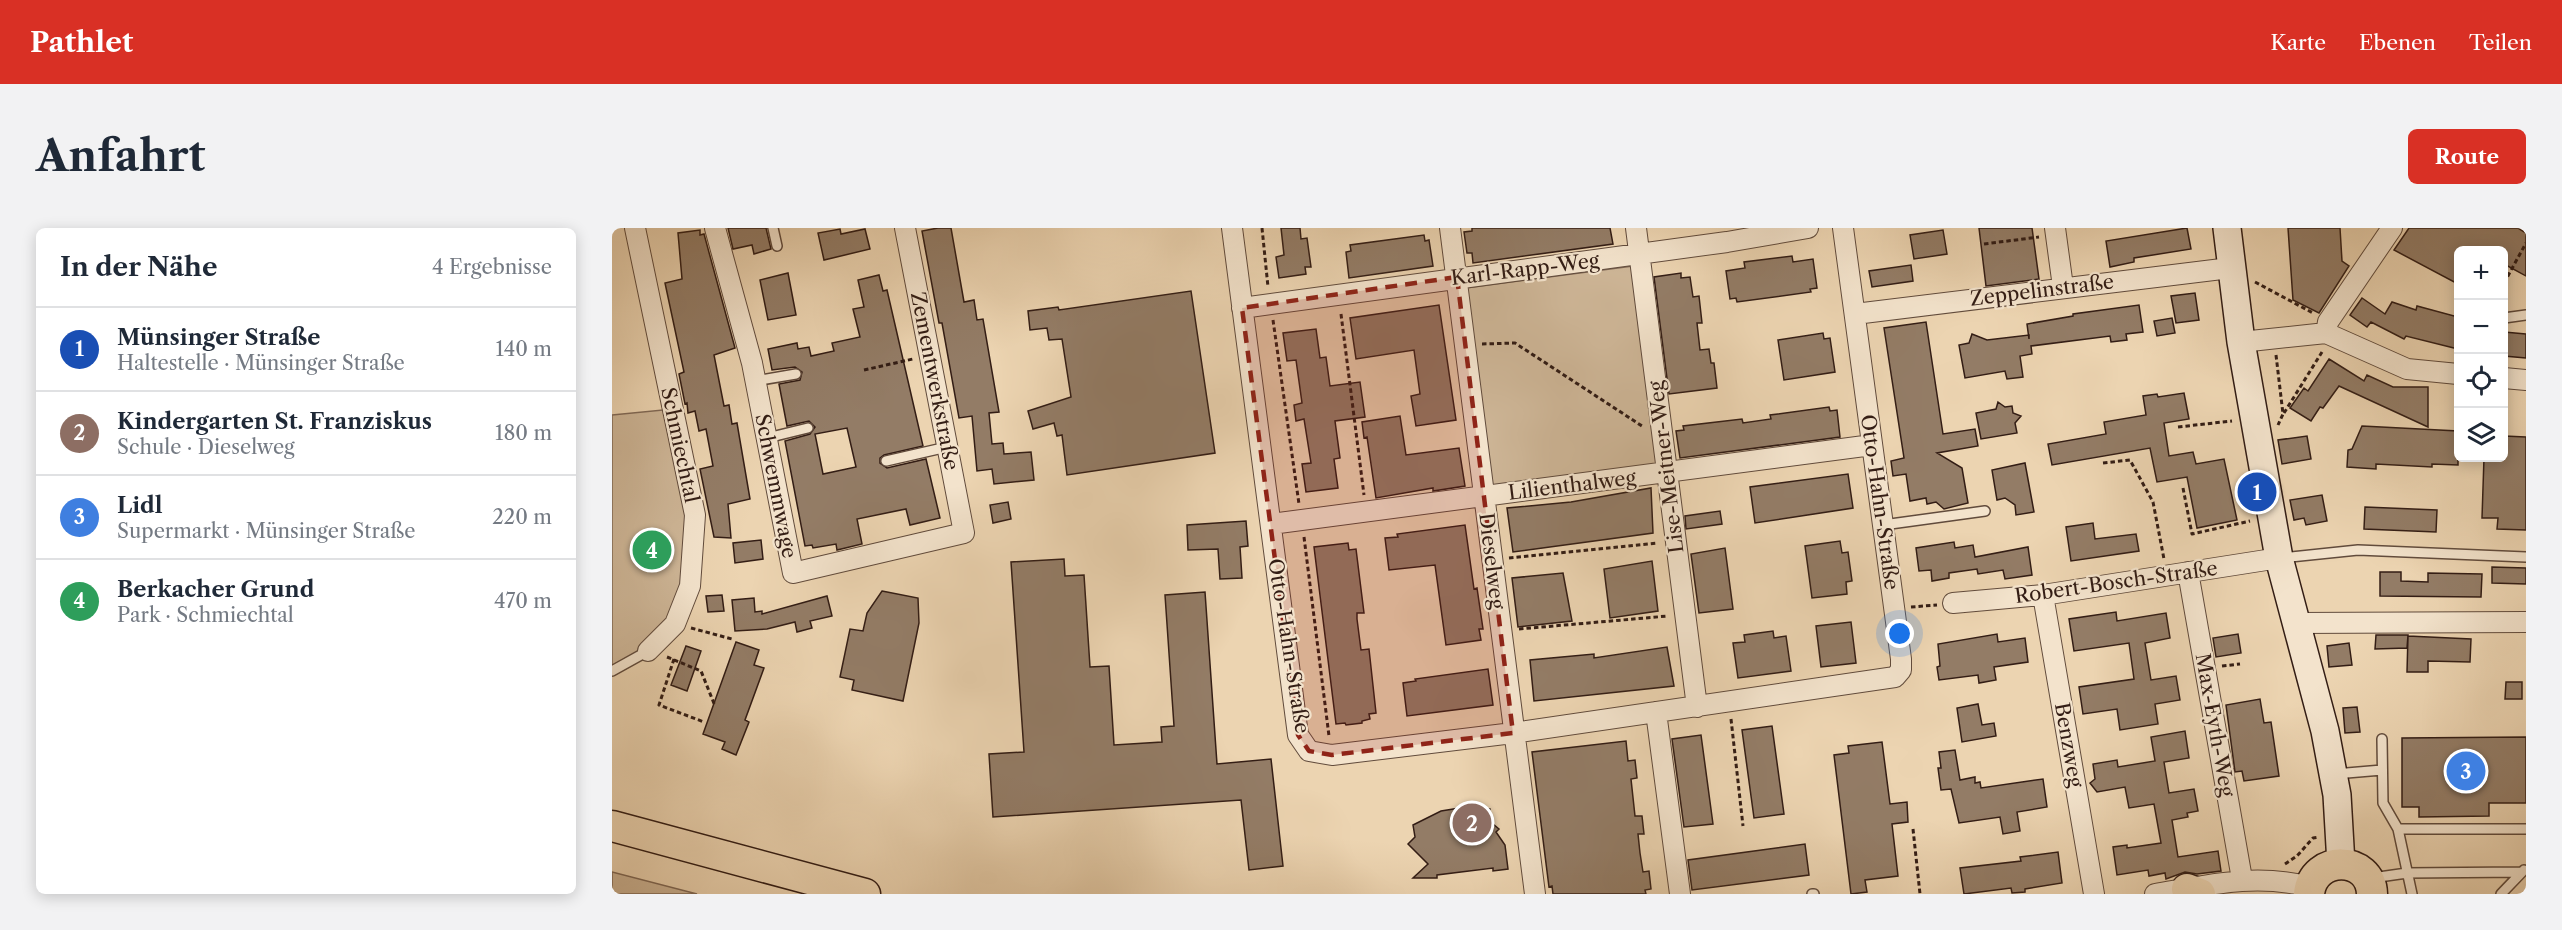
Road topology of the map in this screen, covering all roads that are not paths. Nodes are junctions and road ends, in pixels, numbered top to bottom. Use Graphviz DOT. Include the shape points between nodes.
graph roads {
  1 [pos="635,228"];
  2 [pos="715,228"];
  3 [pos="773,228"];
  4 [pos="905,228"];
  5 [pos="1232,228"];
  6 [pos="1450,228"];
  7 [pos="1636,228"];
  8 [pos="1808,228"];
  9 [pos="1844,228"];
  10 [pos="2227,228"];
  11 [pos="2392,228"];
  12 [pos="2055,231"];
  13 [pos="777,246"];
  14 [pos="1639,254"];
  15 [pos="2230,268"];
  16 [pos="1456,277"];
  17 [pos="2063,287"];
  18 [pos="1242,308"];
  19 [pos="1855,314"];
  20 [pos="2526,315"];
  21 [pos="2508,317"];
  22 [pos="2327,327"];
  23 [pos="2241,342"];
  24 [pos="796,374"];
  25 [pos="2454,374"];
  26 [pos="2508,378"];
  27 [pos="2526,380"];
  28 [pos="755,381"];
  29 [pos="808,428"];
  30 [pos="767,438"];
  31 [pos="1872,445"];
  32 [pos="947,447"];
  33 [pos="886,461"];
  34 [pos="1667,472"];
  35 [pos="1484,496"];
  36 [pos="1985,511"];
  37 [pos="1271,524"];
  38 [pos="1883,525"];
  39 [pos="964,533"];
  40 [pos="2526,557"];
  41 [pos="2279,558"];
  42 [pos="2188,572"];
  43 [pos="2043,595"];
  44 [pos="1953,603"];
  45 [pos="2526,622"];
  46 [pos="2296,623"];
  47 [pos="648,651"];
  48 [pos="612,671"];
  49 [pos="1697,707"];
  50 [pos="1656,712"];
  51 [pos="1513,733"];
  52 [pos="2382,739"];
  53 [pos="2382,770"];
  54 [pos="2333,775"];
  55 [pos="612,826"];
  56 [pos="2526,829"];
  57 [pos="2398,830"];
  58 [pos="2341,864"];
  59 [pos="2524,870"];
  60 [pos="2407,873"];
  61 [pos="2242,879"];
  62 [pos="2370,886"];
  63 [pos="2193,891"];
  64 [pos="2309,891"];
  65 [pos="865,894"];
  66 [pos="1535,894"];
  67 [pos="1680,894"];
  68 [pos="2094,894"];
  69 [pos="2155,894"];
  70 [pos="2412,894"];
  71 [pos="2501,894"];
  1 -- 47 [label="street, Schmiechtal" via="695,515 690,586 675,624"];
  2 -- 28 [label="street, Schwemmwage"];
  3 -- 13 [label="lane"];
  4 -- 32 [label="street, Zementwerkstraße"];
  5 -- 18 [label="street, Otto-Hahn-Straße"];
  6 -- 16 [label="street, Dieselweg"];
  7 -- 14 [label="street, Lise-Meitner-Weg"];
  8 -- 14 [label="street, Karl-Rapp-Weg"];
  9 -- 19 [label="street, Otto-Hahn-Straße"];
  10 -- 15 [label="street"];
  11 -- 22 [label="street"];
  12 -- 17 [label="street"];
  14 -- 16 [label="street, Karl-Rapp-Weg"];
  14 -- 34 [label="street, Lise-Meitner-Weg"];
  15 -- 17 [label="street, Zeppelinstraße"];
  15 -- 23 [label="street"];
  16 -- 18 [label="street, Karl-Rapp-Weg"];
  16 -- 35 [label="street, Dieselweg"];
  17 -- 19 [label="street, Zeppelinstraße"];
  18 -- 37 [label="street, Otto-Hahn-Straße"];
  19 -- 31 [label="street, Otto-Hahn-Straße"];
  20 -- 21 [label="lane"];
  22 -- 23 [label="street"];
  22 -- 25 [label="street" via="2407,369"];
  23 -- 41 [label="street"];
  24 -- 28 [label="lane"];
  26 -- 27 [label="street"];
  28 -- 30 [label="street, Schwemmwage"];
  29 -- 30 [label="lane"];
  30 -- 39 [label="street, Schwemmwage" via="793,573"];
  31 -- 34 [label="street, Lilienthalweg"];
  31 -- 38 [label="street, Otto-Hahn-Straße"];
  32 -- 33 [label="lane"];
  32 -- 39 [label="street, Zementwerkstraße"];
  34 -- 35 [label="street, Lilienthalweg"];
  34 -- 49 [label="street, Lise-Meitner-Weg"];
  35 -- 37 [label="street, Lilienthalweg"];
  35 -- 51 [label="street, Dieselweg"];
  36 -- 38 [label="lane"];
  37 -- 51 [label="street, Otto-Hahn-Straße" via="1298,735 1309,751 1332,755"];
  38 -- 49 [label="street, Otto-Hahn-Straße" via="1900,659 1896,677"];
  40 -- 41 [label="lane" via="2358,550"];
  41 -- 42 [label="street, Robert-Bosch-Straße"];
  41 -- 46 [label="street"];
  42 -- 43 [label="street, Robert-Bosch-Straße"];
  42 -- 61 [label="street, Max-Eyth-Weg"];
  43 -- 44 [label="street, Robert-Bosch-Straße"];
  43 -- 68 [label="street, Benzweg"];
  45 -- 46 [label="street"];
  46 -- 54 [label="street"];
  47 -- 48 [label="lane"];
  49 -- 50 [label="street, Otto-Hahn-Straße"];
  50 -- 51 [label="street, Otto-Hahn-Straße"];
  50 -- 67 [label="street"];
  51 -- 66 [label="street, Dieselweg"];
  52 -- 53 [label="lane"];
  53 -- 54 [label="lane"];
  53 -- 57 [label="lane" via="2383,803"];
  54 -- 58 [label="street"];
  55 -- 65 [label="main road"];
  56 -- 57 [label="lane"];
  57 -- 60 [label="lane"];
  58 -- 62 [label="main road" via="2359,869"];
  58 -- 64 [label="main road" via="2321,870"];
  59 -- 60 [label="lane"];
  59 -- 71 [label="lane"];
  60 -- 62 [label="lane"];
  60 -- 70 [label="lane"];
  61 -- 63 [label="street"];
  61 -- 64 [label="street" via="2274,881"];
  63 -- 69 [label="street"];
}
